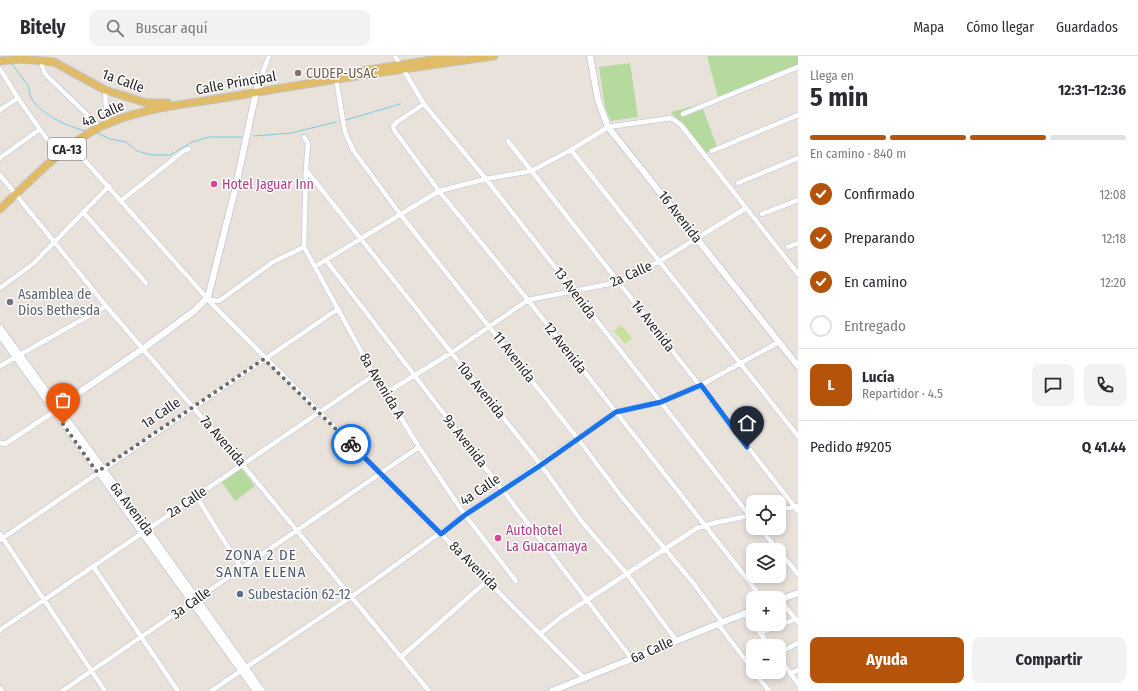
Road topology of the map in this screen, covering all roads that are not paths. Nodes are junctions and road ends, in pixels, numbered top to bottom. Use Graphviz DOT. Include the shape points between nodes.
graph roads {
  1 [pos="269,56"];
  2 [pos="395,56"];
  3 [pos="456,56"];
  4 [pos="494,56"];
  5 [pos="590,56"];
  6 [pos="41,60"];
  7 [pos="0,61"];
  8 [pos="798,67"];
  9 [pos="402,68"];
  10 [pos="0,69"];
  11 [pos="336,79"];
  12 [pos="105,90"];
  13 [pos="256,90"];
  14 [pos="18,98"];
  15 [pos="147,103"];
  16 [pos="424,104"];
  17 [pos="0,110"];
  18 [pos="148,111"];
  19 [pos="683,114"];
  20 [pos="798,115"];
  21 [pos="104,126"];
  22 [pos="608,127"];
  23 [pos="40,129"];
  24 [pos="304,136"];
  25 [pos="508,141"];
  26 [pos="71,145"];
  27 [pos="189,149"];
  28 [pos="571,150"];
  29 [pos="712,150"];
  30 [pos="58,155"];
  31 [pos="0,158"];
  32 [pos="798,158"];
  33 [pos="306,170"];
  34 [pos="531,171"];
  35 [pos="0,174"];
  36 [pos="486,179"];
  37 [pos="738,183"];
  38 [pos="109,186"];
  39 [pos="439,191"];
  40 [pos="16,194"];
  41 [pos="122,200"];
  42 [pos="798,200"];
  43 [pos="746,208"];
  44 [pos="0,209"];
  45 [pos="83,212"];
  46 [pos="400,214"];
  47 [pos="762,214"];
  48 [pos="362,238"];
  49 [pos="696,238"];
  50 [pos="56,242"];
  51 [pos="798,243"];
  52 [pos="304,246"];
  53 [pos="788,247"];
  54 [pos="326,260"];
  55 [pos="660,261"];
  56 [pos="316,266"];
  57 [pos="798,274"];
  58 [pos="620,282"];
  59 [pos="146,283"];
  60 [pos="0,288"];
  61 [pos="574,291"];
  62 [pos="208,299"];
  63 [pos="528,300"];
  64 [pos="106,306"];
  65 [pos="338,309"];
  66 [pos="490,326"];
  67 [pos="0,328"];
  68 [pos="0,335"];
  69 [pos="779,342"];
  70 [pos="145,350"];
  71 [pos="451,353"];
  72 [pos="18,357"];
  73 [pos="264,359"];
  74 [pos="741,364"];
  75 [pos="0,366"];
  76 [pos="798,366"];
  77 [pos="374,375"];
  78 [pos="414,375"];
  79 [pos="701,385"];
  80 [pos="386,393"];
  81 [pos="661,402"];
  82 [pos="193,407"];
  83 [pos="59,408"];
  84 [pos="319,412"];
  85 [pos="616,412"];
  86 [pos="798,436"];
  87 [pos="578,439"];
  88 [pos="1,443"];
  89 [pos="419,447"];
  90 [pos="242,464"];
  91 [pos="541,465"];
  92 [pos="100,470"];
  93 [pos="381,473"];
  94 [pos="502,490"];
  95 [pos="196,496"];
  96 [pos="797,508"];
  97 [pos="746,509"];
  98 [pos="786,509"];
  99 [pos="465,515"];
  100 [pos="746,516"];
  101 [pos="704,526"];
  102 [pos="145,531"];
  103 [pos="296,531"];
  104 [pos="441,534"];
  105 [pos="765,535"];
  106 [pos="1,537"];
  107 [pos="772,543"];
  108 [pos="666,550"];
  109 [pos="786,560"];
  110 [pos="93,566"];
  111 [pos="241,568"];
  112 [pos="627,574"];
  113 [pos="798,574"];
  114 [pos="488,580"];
  115 [pos="516,581"];
  116 [pos="756,591"];
  117 [pos="798,593"];
  118 [pos="351,597"];
  119 [pos="786,597"];
  120 [pos="44,600"];
  121 [pos="195,601"];
  122 [pos="588,601"];
  123 [pos="786,608"];
  124 [pos="744,613"];
  125 [pos="797,620"];
  126 [pos="720,623"];
  127 [pos="0,630"];
  128 [pos="541,633"];
  129 [pos="760,633"];
  130 [pos="142,638"];
  131 [pos="765,639"];
  132 [pos="676,640"];
  133 [pos="798,643"];
  134 [pos="786,649"];
  135 [pos="401,657"];
  136 [pos="632,659"];
  137 [pos="746,660"];
  138 [pos="243,668"];
  139 [pos="786,668"];
  140 [pos="798,670"];
  141 [pos="91,671"];
  142 [pos="790,674"];
  143 [pos="585,679"];
  144 [pos="760,679"];
  145 [pos="798,684"];
  146 [pos="0,688"];
  147 [pos="2,691"];
  148 [pos="62,691"];
  149 [pos="105,691"];
  150 [pos="178,691"];
  151 [pos="211,691"];
  152 [pos="256,691"];
  153 [pos="262,691"];
  154 [pos="429,691"];
  155 [pos="552,691"];
  156 [pos="769,691"];
  1 -- 13 [label="street"];
  2 -- 9 [label="street, 13 Avenida"];
  3 -- 9 [label="main road, Calle Principal / CA-13"];
  4 -- 9 [label="main road, Calle Principal / CA-13"];
  5 -- 22 [label="street, 16 Avenida" via="598,100"];
  6 -- 7 [label="main road, 1a Calle / CA-13"];
  6 -- 12 [label="main road, 1a Calle / CA-13" via="65,67"];
  6 -- 21 [label="street" via="46,75"];
  8 -- 19 [label="street"];
  9 -- 11 [label="main road, Calle Principal / CA-13"];
  9 -- 13 [label="main road, Calle Principal / CA-13"];
  9 -- 16 [label="street, 13 Avenida"];
  10 -- 14 [label="street"];
  11 -- 13 [label="main road, Calle Principal / CA-13"];
  11 -- 46 [label="street, 11 Avenida" via="345,132 353,150"];
  12 -- 15 [label="main road, 1a Calle / CA-13"];
  12 -- 21 [label="street"];
  13 -- 15 [label="main road, Calle Principal / CA-13"];
  13 -- 18 [label="main road, Calle Principal / CA-13"];
  13 -- 62 [label="street" via="238,193 214,290"];
  14 -- 17 [label="street"];
  14 -- 23 [label="street"];
  16 -- 36 [label="street, 13 Avenida"];
  16 -- 39 [label="street, 12 Avenida" via="393,126"];
  18 -- 21 [label="main road, 4a Calle / CA-13" via="126,116"];
  20 -- 29 [label="street"];
  21 -- 26 [label="main road, 4a Calle / CA-13"];
  22 -- 28 [label="street"];
  22 -- 43 [label="street" via="671,118 680,125"];
  22 -- 49 [label="street, 16 Avenida"];
  23 -- 30 [label="street"];
  23 -- 31 [label="street"];
  24 -- 33 [label="street" via="308,143"];
  25 -- 34 [label="street, 14 Avenida"];
  26 -- 30 [label="main road, 4a Calle / CA-13"];
  26 -- 38 [label="street, 8a Avenida"];
  27 -- 41 [label="street"];
  28 -- 34 [label="street"];
  28 -- 55 [label="street"];
  30 -- 40 [label="main road, 4a Calle / CA-13"];
  32 -- 37 [label="street"];
  33 -- 48 [label="street, 10a Avenida"];
  33 -- 52 [label="street"];
  34 -- 36 [label="street"];
  34 -- 58 [label="street, 14 Avenida"];
  35 -- 40 [label="street, 7a Avenida"];
  36 -- 39 [label="street"];
  36 -- 61 [label="street, 13 Avenida"];
  38 -- 41 [label="street, 8a Avenida"];
  38 -- 45 [label="street"];
  39 -- 46 [label="street"];
  39 -- 63 [label="street, 12 Avenida"];
  40 -- 44 [label="main road, 4a Calle / CA-13"];
  40 -- 50 [label="street, 7a Avenida"];
  41 -- 62 [label="street, 8a Avenida"];
  42 -- 47 [label="street"];
  43 -- 49 [label="street, 2a Calle"];
  43 -- 57 [label="street"];
  45 -- 50 [label="street"];
  45 -- 59 [label="street"];
  46 -- 48 [label="street"];
  46 -- 66 [label="street, 11 Avenida"];
  48 -- 54 [label="street"];
  48 -- 71 [label="street, 10a Avenida"];
  49 -- 55 [label="street, 2a Calle"];
  49 -- 69 [label="street, 16 Avenida"];
  50 -- 60 [label="street" via="28,268"];
  50 -- 64 [label="street, 7a Avenida"];
  51 -- 53 [label="street"];
  52 -- 56 [label="street, 8a Avenida A"];
  52 -- 62 [label="street" via="273,262 219,301"];
  54 -- 56 [label="street"];
  54 -- 78 [label="street, 9a Avenida"];
  55 -- 58 [label="street, 2a Calle"];
  55 -- 74 [label="street"];
  56 -- 65 [label="street, 8a Avenida A"];
  58 -- 61 [label="street, 2a Calle"];
  58 -- 79 [label="street, 14 Avenida" via="658,335"];
  61 -- 63 [label="street, 2a Calle"];
  61 -- 81 [label="street, 13 Avenida"];
  62 -- 70 [label="street"];
  62 -- 73 [label="street, 8a Avenida"];
  63 -- 66 [label="street, 2a Calle"];
  63 -- 85 [label="street, 12 Avenida"];
  64 -- 70 [label="street, 7a Avenida"];
  64 -- 72 [label="street"];
  65 -- 73 [label="street, 1a Calle"];
  65 -- 77 [label="street, 8a Avenida A"];
  66 -- 71 [label="street, 2a Calle"];
  66 -- 87 [label="street, 11 Avenida"];
  67 -- 72 [label="street, 6a Avenida"];
  68 -- 72 [label="street, 6a Avenida"];
  69 -- 74 [label="street, 4a Calle"];
  69 -- 76 [label="street, 16 Avenida"];
  70 -- 82 [label="street, 7a Avenida"];
  70 -- 83 [label="street" via="66,406"];
  71 -- 78 [label="street, 2a Calle"];
  71 -- 91 [label="street, 10a Avenida"];
  72 -- 75 [label="street"];
  72 -- 83 [label="street, 6a Avenida"];
  73 -- 82 [label="street, 1a Calle"];
  73 -- 84 [label="street, 8a Avenida"];
  74 -- 79 [label="street, 4a Calle"];
  74 -- 86 [label="street"];
  77 -- 80 [label="street, 8a Avenida A"];
  77 -- 84 [label="street, 2a Calle"];
  78 -- 80 [label="street, 2a Calle"];
  78 -- 94 [label="street, 9a Avenida"];
  79 -- 81 [label="street, 4a Calle"];
  79 -- 96 [label="street, 14 Avenida"];
  80 -- 89 [label="street, 8a Avenida A"];
  81 -- 85 [label="street, 4a Calle"];
  81 -- 97 [label="street, 13 Avenida"];
  82 -- 90 [label="street, 7a Avenida"];
  82 -- 92 [label="street, 1a Calle"];
  83 -- 88 [label="street" via="5,444"];
  83 -- 92 [label="street, 6a Avenida"];
  84 -- 90 [label="street, 2a Calle"];
  84 -- 93 [label="street, 8a Avenida"];
  85 -- 87 [label="street, 4a Calle"];
  85 -- 101 [label="street, 12 Avenida"];
  87 -- 91 [label="street, 4a Calle"];
  87 -- 108 [label="street, 11 Avenida"];
  89 -- 93 [label="street, 3a Calle"];
  89 -- 99 [label="street, 8a Avenida A"];
  90 -- 95 [label="street, 2a Calle"];
  90 -- 103 [label="street, 7a Avenida"];
  91 -- 94 [label="street, 4a Calle"];
  91 -- 112 [label="street, 10a Avenida" via="582,522"];
  92 -- 102 [label="street, 6a Avenida"];
  92 -- 106 [label="street, 1a Calle"];
  93 -- 103 [label="street, 3a Calle"];
  93 -- 104 [label="street, 8a Avenida"];
  94 -- 99 [label="street, 4a Calle"];
  94 -- 122 [label="street, 9a Avenida"];
  95 -- 102 [label="street, 2a Calle"];
  95 -- 111 [label="street"];
  96 -- 98 [label="street"];
  99 -- 104 [label="street, 4a Calle"];
  99 -- 115 [label="street, 8a Avenida A"];
  100 -- 101 [label="street"];
  101 -- 108 [label="street"];
  101 -- 116 [label="street, 12 Avenida"];
  102 -- 110 [label="street, 2a Calle"];
  102 -- 121 [label="street, 6a Avenida"];
  103 -- 111 [label="street, 3a Calle"];
  103 -- 118 [label="street, 7a Avenida"];
  104 -- 114 [label="street, 8a Avenida"];
  104 -- 118 [label="street, 4a Calle"];
  105 -- 107 [label="street"];
  106 -- 120 [label="street"];
  108 -- 112 [label="street"];
  108 -- 126 [label="street, 11 Avenida"];
  109 -- 113 [label="street"];
  110 -- 120 [label="street, 2a Calle"];
  110 -- 130 [label="street"];
  111 -- 121 [label="street, 3a Calle"];
  112 -- 122 [label="street"];
  112 -- 132 [label="street, 10a Avenida"];
  114 -- 128 [label="street, 8a Avenida"];
  114 -- 135 [label="street"];
  117 -- 119 [label="street"];
  118 -- 135 [label="street, 7a Avenida"];
  118 -- 138 [label="street, 4a Calle"];
  120 -- 127 [label="street, 2a Calle"];
  120 -- 141 [label="street"];
  121 -- 130 [label="street, 3a Calle"];
  121 -- 138 [label="street, 6a Avenida"];
  122 -- 128 [label="street"];
  122 -- 136 [label="street, 9a Avenida"];
  123 -- 125 [label="street"];
  124 -- 126 [label="street, 6a Calle"];
  124 -- 129 [label="street"];
  125 -- 129 [label="street"];
  126 -- 132 [label="street, 6a Calle"];
  126 -- 137 [label="street, 11 Avenida"];
  128 -- 143 [label="street, 8a Avenida"];
  129 -- 131 [label="street"];
  130 -- 141 [label="street, 3a Calle"];
  130 -- 150 [label="street"];
  132 -- 136 [label="street, 6a Calle"];
  133 -- 134 [label="street"];
  135 -- 154 [label="street, 7a Avenida"];
  136 -- 143 [label="street, 6a Calle"];
  138 -- 151 [label="street, 4a Calle"];
  138 -- 152 [label="street, 6a Avenida"];
  138 -- 153 [label="street, 6a Avenida"];
  139 -- 142 [label="street"];
  140 -- 142 [label="street"];
  141 -- 148 [label="street, 3a Calle"];
  141 -- 149 [label="street"];
  142 -- 145 [label="street"];
  143 -- 155 [label="street, 6a Calle"];
  144 -- 156 [label="street, 11 Avenida"];
  146 -- 147 [label="street"];
}
